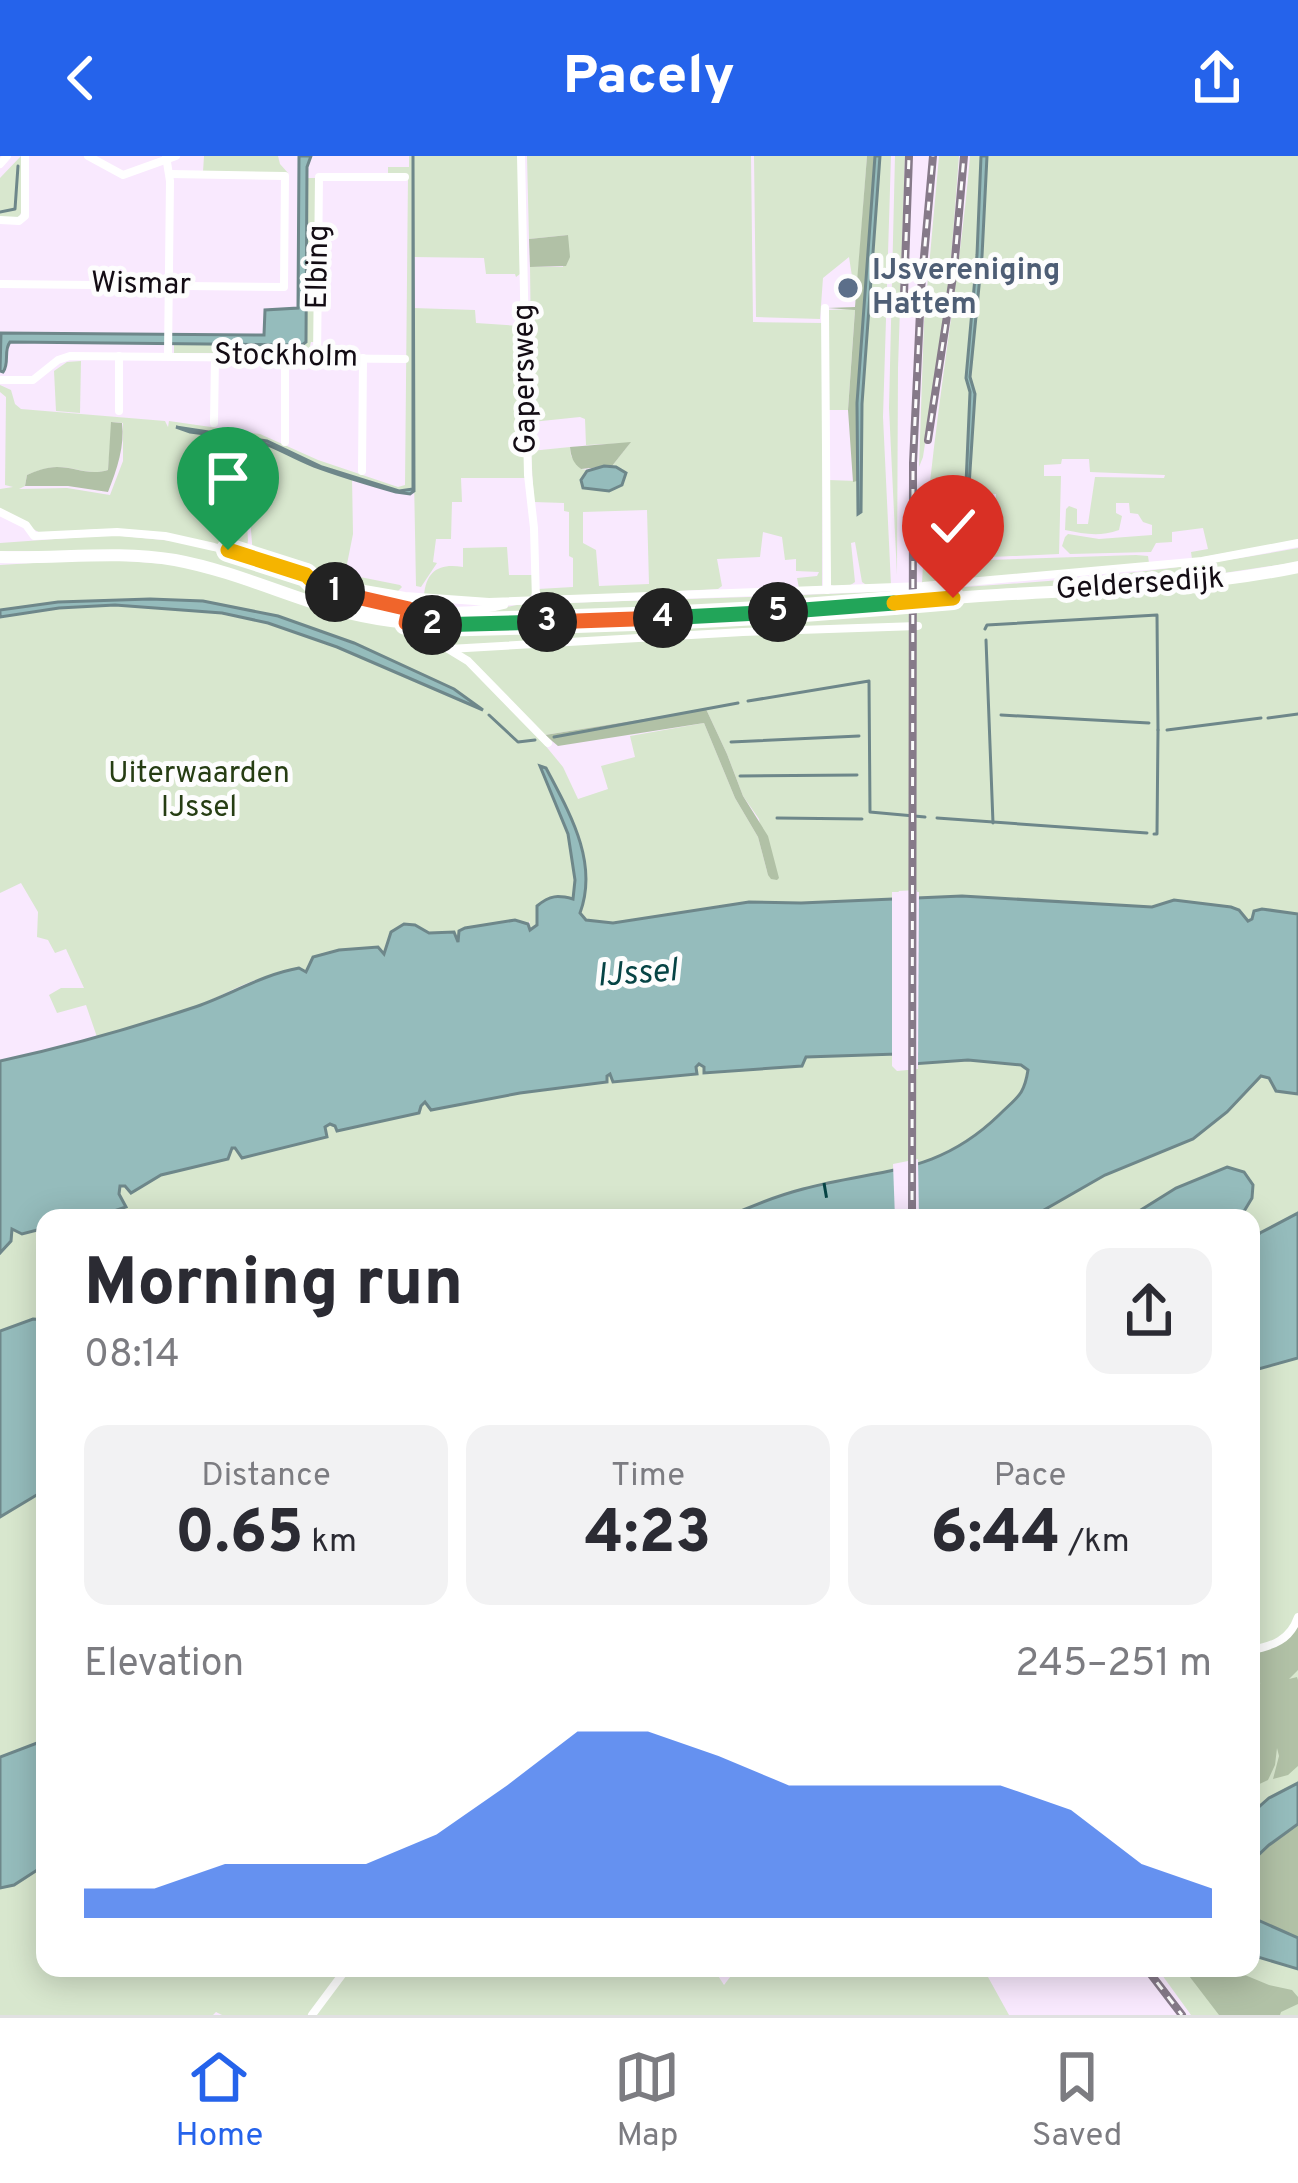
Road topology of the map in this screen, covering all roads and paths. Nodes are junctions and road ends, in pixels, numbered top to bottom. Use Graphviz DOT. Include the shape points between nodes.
graph roads {
  1 [pos="8,156"];
  2 [pos="25,156"];
  3 [pos="88,156"];
  4 [pos="521,156"];
  5 [pos="170,157"];
  6 [pos="0,164"];
  7 [pos="170,174"];
  8 [pos="405,177"];
  9 [pos="0,220"];
  10 [pos="0,284"];
  11 [pos="169,285"];
  12 [pos="825,308"];
  13 [pos="168,354"];
  14 [pos="119,356"];
  15 [pos="215,357"];
  16 [pos="285,357"];
  17 [pos="317,358"];
  18 [pos="363,358"];
  19 [pos="405,358"];
  20 [pos="0,380"];
  21 [pos="119,411"];
  22 [pos="214,423"];
  23 [pos="285,442"];
  24 [pos="362,470"];
  25 [pos="0,512"];
  26 [pos="1298,543"];
  27 [pos="0,557"];
  28 [pos="1298,567"];
  29 [pos="306,575"];
  30 [pos="827,590"];
  31 [pos="536,601"];
  32 [pos="511,602"];
  33 [pos="408,616"];
  34 [pos="918,626"];
  35 [pos="449,649"];
  36 [pos="548,743"];
  37 [pos="1298,1617"];
  38 [pos="1260,1648"];
  39 [pos="340,1977"];
  40 [pos="313,2015"];
  1 -- 6 [label="street"];
  2 -- 9 [label="street" via="25,216"];
  3 -- 5 [label="street" via="123,175"];
  4 -- 31 [label="street, Gapersweg"];
  5 -- 7 [label="street"];
  7 -- 11 [label="street"];
  7 -- 11 [label="street, Wismar" via="285,176 282,286"];
  8 -- 17 [label="street, Elbing" via="319,177"];
  10 -- 11 [label="street, Wismar"];
  11 -- 13 [label="street"];
  12 -- 30 [label="street"];
  13 -- 14 [label="street, Stockholm"];
  13 -- 15 [label="street, Stockholm"];
  14 -- 20 [label="street, Stockholm" via="65,356 33,380"];
  14 -- 21 [label="street"];
  15 -- 16 [label="street, Stockholm"];
  15 -- 22 [label="street"];
  16 -- 17 [label="street, Stockholm"];
  16 -- 23 [label="street"];
  17 -- 18 [label="street, Stockholm"];
  18 -- 19 [label="street, Stockholm"];
  18 -- 24 [label="street"];
  25 -- 29 [label="street, Geldersedijk" via="34,536 165,536"];
  26 -- 30 [label="street, Geldersedijk" via="1168,565"];
  27 -- 33 [label="main road, Geldersedijk" via="175,560 346,612"];
  28 -- 33 [label="main road, Geldersedijk" via="1171,586 733,616 451,626"];
  29 -- 32 [label="street, Geldersedijk" via="405,596"];
  29 -- 33 [label="street, Geldersedijk"];
  30 -- 31 [label="street, Geldersedijk"];
  31 -- 32 [label="street, Geldersedijk"];
  32 -- 33 [label="street, Geldersedijk"];
  33 -- 35 [label="street, Geldersedijk" via="410,637"];
  34 -- 35 [label="street"];
  35 -- 36 [label="street, Geldersedijk"];
  37 -- 38 [label="street" via="1281,1641"];
  39 -- 40 [label="street"];
}
